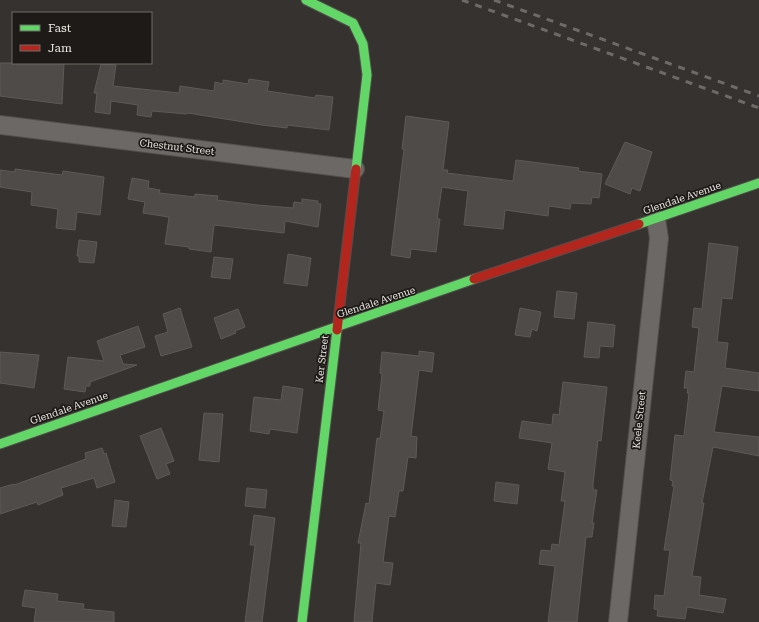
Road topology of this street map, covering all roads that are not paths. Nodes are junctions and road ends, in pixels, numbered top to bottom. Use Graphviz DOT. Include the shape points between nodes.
graph roads {
  1 [pos="306,0"];
  2 [pos="0,125"];
  3 [pos="355,169"];
  4 [pos="759,183"];
  5 [pos="656,219"];
  6 [pos="337,326"];
  7 [pos="0,444"];
  8 [pos="302,622"];
  9 [pos="618,622"];
  1 -- 3 [label="main road, Ker Street" via="353,23 363,44 367,75"];
  2 -- 3 [label="street, Chestnut Street"];
  3 -- 6 [label="main road, Ker Street"];
  4 -- 5 [label="main road, Glendale Avenue"];
  5 -- 6 [label="main road, Glendale Avenue"];
  5 -- 9 [label="street, Keele Street" via="659,238"];
  6 -- 7 [label="main road, Glendale Avenue"];
  6 -- 8 [label="main road, Ker Street"];
}
